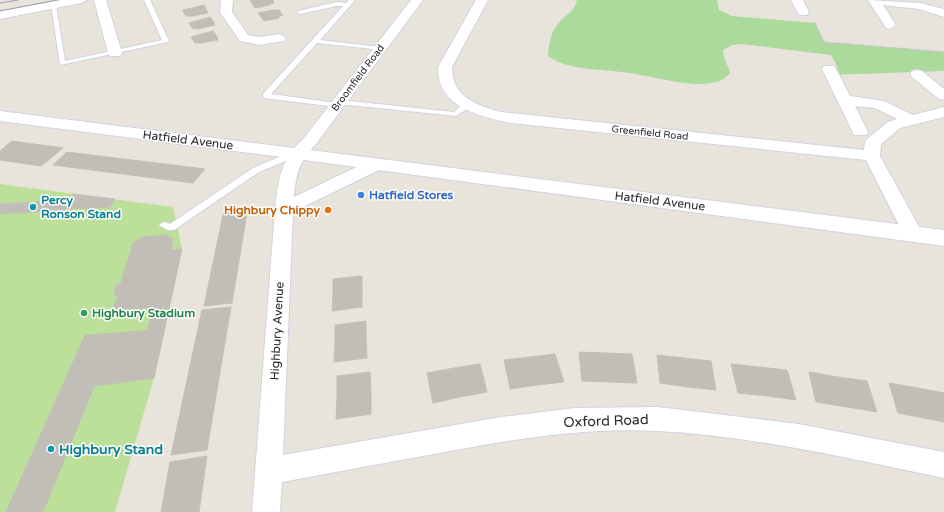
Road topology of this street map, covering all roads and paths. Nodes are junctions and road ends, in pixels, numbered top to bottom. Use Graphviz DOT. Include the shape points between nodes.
graph roads {
  1 [pos="81,0"];
  2 [pos="100,0"];
  3 [pos="147,0"];
  4 [pos="227,0"];
  5 [pos="417,0"];
  6 [pos="482,0"];
  7 [pos="798,0"];
  8 [pos="874,0"];
  9 [pos="350,3"];
  10 [pos="53,5"];
  11 [pos="941,9"];
  12 [pos="300,12"];
  13 [pos="803,12"];
  14 [pos="0,15"];
  15 [pos="890,25"];
  16 [pos="280,38"];
  17 [pos="316,41"];
  18 [pos="824,42"];
  19 [pos="380,49"];
  20 [pos="944,52"];
  21 [pos="115,53"];
  22 [pos="829,69"];
  23 [pos="917,74"];
  24 [pos="944,96"];
  25 [pos="844,100"];
  26 [pos="338,104"];
  27 [pos="468,104"];
  28 [pos="944,112"];
  29 [pos="0,116"];
  30 [pos="910,120"];
  31 [pos="860,132"];
  32 [pos="297,153"];
  33 [pos="872,156"];
  34 [pos="377,164"];
  35 [pos="284,209"];
  36 [pos="164,225"];
  37 [pos="913,234"];
  38 [pos="944,238"];
  39 [pos="944,465"];
  40 [pos="268,470"];
  41 [pos="266,512"];
  1 -- 10 [label="street"];
  2 -- 21 [label="street"];
  3 -- 21 [label="lane" via="166,41"];
  4 -- 16 [label="street" via="226,12 244,38 259,41"];
  5 -- 19 [label="street, Broomfield Road"];
  6 -- 27 [label="street, Greenfield Road" via="444,67 445,83 456,97"];
  7 -- 13 [label="street"];
  8 -- 11 [label="street"];
  8 -- 15 [label="street"];
  9 -- 12 [label="lane"];
  9 -- 17 [label="lane"];
  10 -- 14 [label="street"];
  10 -- 21 [label="lane" via="62,64"];
  13 -- 18 [label="path" via="809,13"];
  17 -- 19 [label="lane"];
  17 -- 26 [label="lane" via="266,96"];
  18 -- 20 [label="path"];
  18 -- 22 [label="path" via="838,69"];
  19 -- 26 [label="street, Broomfield Road"];
  22 -- 25 [label="street"];
  23 -- 24 [label="street"];
  25 -- 30 [label="street" via="879,104"];
  25 -- 31 [label="street"];
  26 -- 27 [label="lane" via="456,114"];
  26 -- 32 [label="street, Broomfield Road" via="310,141"];
  27 -- 33 [label="street, Greenfield Road" via="491,114 511,118"];
  28 -- 30 [label="street"];
  29 -- 32 [label="street, Hatfield Avenue"];
  30 -- 33 [label="street" via="894,126 872,142"];
  32 -- 34 [label="street, Hatfield Avenue"];
  32 -- 35 [label="street, Highbury Avenue" via="288,172"];
  32 -- 36 [label="lane" via="256,170 171,228"];
  33 -- 37 [label="street"];
  34 -- 35 [label="street"];
  34 -- 37 [label="street, Hatfield Avenue"];
  35 -- 40 [label="street, Highbury Avenue"];
  37 -- 38 [label="street, Hatfield Avenue"];
  39 -- 40 [label="street, Oxford Road" via="799,436 728,426 650,420 575,420 501,429"];
  40 -- 41 [label="street, Highbury Avenue"];
}
